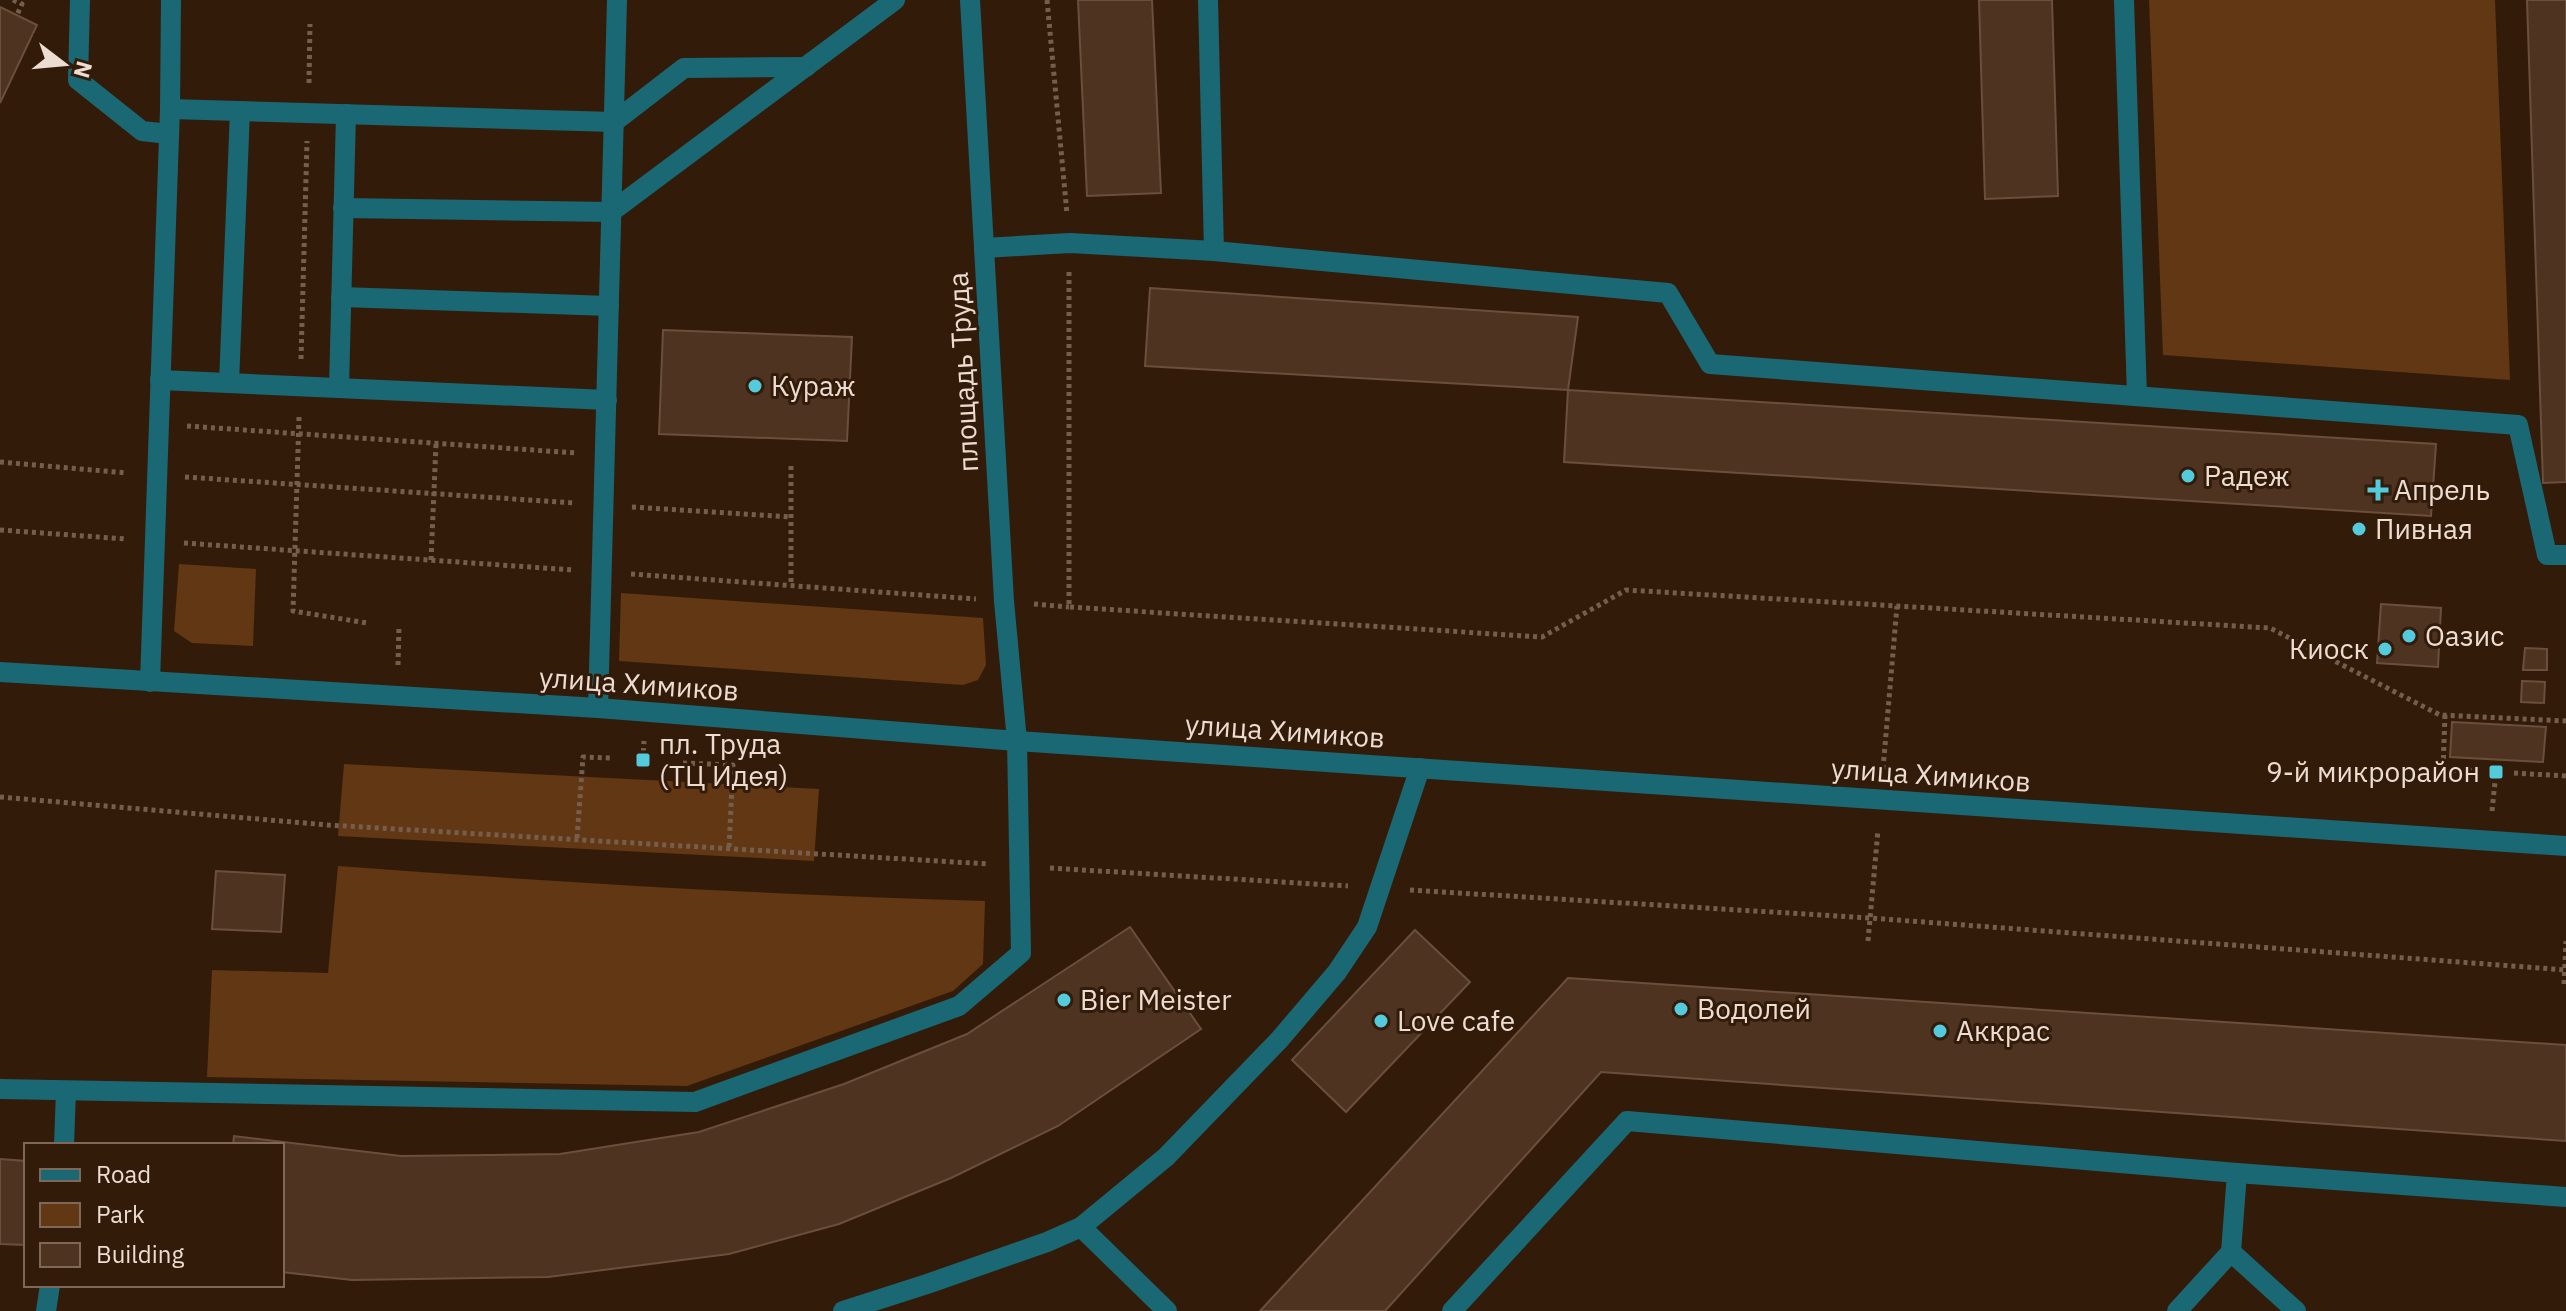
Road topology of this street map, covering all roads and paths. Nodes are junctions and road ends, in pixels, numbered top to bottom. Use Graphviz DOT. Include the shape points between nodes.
graph roads {
  1 [pos="13,0"];
  2 [pos="80,0"];
  3 [pos="171,0"];
  4 [pos="617,0"];
  5 [pos="895,0"];
  6 [pos="970,0"];
  7 [pos="1047,0"];
  8 [pos="1208,0"];
  9 [pos="2124,0"];
  10 [pos="17,15"];
  11 [pos="310,24"];
  12 [pos="806,67"];
  13 [pos="170,109"];
  14 [pos="240,111"];
  15 [pos="308,113"];
  16 [pos="346,114"];
  17 [pos="614,122"];
  18 [pos="169,134"];
  19 [pos="343,208"];
  20 [pos="611,212"];
  21 [pos="1070,243"];
  22 [pos="984,248"];
  23 [pos="1214,251"];
  24 [pos="341,297"];
  25 [pos="609,306"];
  26 [pos="160,380"];
  27 [pos="229,383"];
  28 [pos="300,386"];
  29 [pos="339,388"];
  30 [pos="2137,396"];
  31 [pos="607,400"];
  32 [pos="159,424"];
  33 [pos="299,434"];
  34 [pos="436,444"];
  35 [pos="605,455"];
  36 [pos="0,462"];
  37 [pos="791,466"];
  38 [pos="157,475"];
  39 [pos="298,484"];
  40 [pos="434,494"];
  41 [pos="604,505"];
  42 [pos="791,517"];
  43 [pos="0,530"];
  44 [pos="155,541"];
  45 [pos="2566,555"];
  46 [pos="431,560"];
  47 [pos="791,586"];
  48 [pos="367,623"];
  49 [pos="399,626"];
  50 [pos="0,672"];
  51 [pos="150,682"];
  52 [pos="397,696"];
  53 [pos="598,708"];
  54 [pos="2445,715"];
  55 [pos="2566,721"];
  56 [pos="1017,741"];
  57 [pos="610,758"];
  58 [pos="683,763"];
  59 [pos="1420,768"];
  60 [pos="2480,771"];
  61 [pos="2496,772"];
  62 [pos="2514,773"];
  63 [pos="2566,776"];
  64 [pos="0,797"];
  65 [pos="577,838"];
  66 [pos="2489,841"];
  67 [pos="2566,846"];
  68 [pos="729,848"];
  69 [pos="1019,866"];
  70 [pos="1380,888"];
  71 [pos="2566,941"];
  72 [pos="2565,970"];
  73 [pos="2564,984"];
  74 [pos="0,1089"];
  75 [pos="66,1091"];
  76 [pos="64,1143"];
  77 [pos="2237,1173"];
  78 [pos="2566,1197"];
  79 [pos="1081,1227"];
  80 [pos="2231,1252"];
  81 [pos="50,1287"];
  82 [pos="46,1311"];
  83 [pos="843,1311"];
  84 [pos="1167,1311"];
  85 [pos="1452,1311"];
  86 [pos="2177,1311"];
  87 [pos="2296,1311"];
  1 -- 10 [label="path" via="22,4"];
  2 -- 18 [label="street" via="78,80 142,131"];
  3 -- 13 [label="street"];
  4 -- 17 [label="street"];
  5 -- 12 [label="street"];
  6 -- 22 [label="street, площадь Труда"];
  7 -- 21 [label="path"];
  8 -- 23 [label="street"];
  9 -- 30 [label="street"];
  11 -- 15 [label="path"];
  12 -- 17 [label="street" via="684,68"];
  12 -- 20 [label="street"];
  13 -- 14 [label="street"];
  13 -- 18 [label="street"];
  14 -- 15 [label="street"];
  14 -- 27 [label="street"];
  15 -- 16 [label="street"];
  15 -- 28 [label="path"];
  16 -- 17 [label="street"];
  16 -- 19 [label="street"];
  17 -- 20 [label="street"];
  18 -- 26 [label="street"];
  19 -- 20 [label="street"];
  19 -- 24 [label="street"];
  20 -- 25 [label="street"];
  21 -- 22 [label="street"];
  21 -- 23 [label="street"];
  21 -- 54 [label="path" via="1069,607 1542,637 1626,590 2270,628"];
  22 -- 56 [label="street, площадь Труда"];
  23 -- 30 [label="street" via="1668,293 1710,364"];
  24 -- 25 [label="street"];
  24 -- 29 [label="street"];
  25 -- 31 [label="street"];
  26 -- 27 [label="street"];
  26 -- 32 [label="street"];
  27 -- 28 [label="street"];
  28 -- 29 [label="street"];
  28 -- 33 [label="path"];
  29 -- 31 [label="street"];
  30 -- 45 [label="street" via="2518,425 2547,555"];
  31 -- 35 [label="street"];
  32 -- 33 [label="path"];
  32 -- 38 [label="street"];
  33 -- 34 [label="path"];
  33 -- 39 [label="path"];
  34 -- 35 [label="path"];
  34 -- 40 [label="path"];
  35 -- 41 [label="street"];
  36 -- 38 [label="path"];
  37 -- 42 [label="path"];
  38 -- 39 [label="path"];
  38 -- 44 [label="street"];
  39 -- 40 [label="path"];
  39 -- 48 [label="path" via="293,611"];
  40 -- 41 [label="path"];
  40 -- 46 [label="path"];
  41 -- 42 [label="path"];
  41 -- 53 [label="street"];
  42 -- 47 [label="path"];
  43 -- 44 [label="path"];
  44 -- 51 [label="street"];
  49 -- 52 [label="path"];
  50 -- 51 [label="street, улица Химиков"];
  51 -- 52 [label="street, улица Химиков"];
  52 -- 53 [label="street, улица Химиков"];
  53 -- 56 [label="street, улица Химиков"];
  54 -- 55 [label="path"];
  54 -- 60 [label="path" via="2443,770"];
  56 -- 59 [label="street, улица Химиков"];
  56 -- 69 [label="street, площадь Труда"];
  57 -- 65 [label="path" via="583,757"];
  58 -- 68 [label="path" via="733,765"];
  59 -- 66 [label="street, улица Химиков"];
  59 -- 70 [label="street"];
  61 -- 66 [label="path"];
  62 -- 63 [label="path"];
  64 -- 65 [label="path" via="328,825"];
  65 -- 68 [label="path"];
  66 -- 67 [label="street, улица Химиков"];
  68 -- 69 [label="path"];
  69 -- 70 [label="path"];
  69 -- 75 [label="street, площадь Труда" via="1021,953 959,1006 695,1102"];
  70 -- 72 [label="path"];
  70 -- 79 [label="street" via="1367,927 1280,1039 1166,1157"];
  71 -- 72 [label="path"];
  72 -- 73 [label="path"];
  74 -- 75 [label="street"];
  75 -- 76 [label="street"];
  77 -- 78 [label="street"];
  77 -- 80 [label="street"];
  77 -- 85 [label="street" via="1627,1121"];
  79 -- 83 [label="street"];
  79 -- 84 [label="street"];
  80 -- 86 [label="street"];
  80 -- 87 [label="street"];
  81 -- 82 [label="street"];
}
